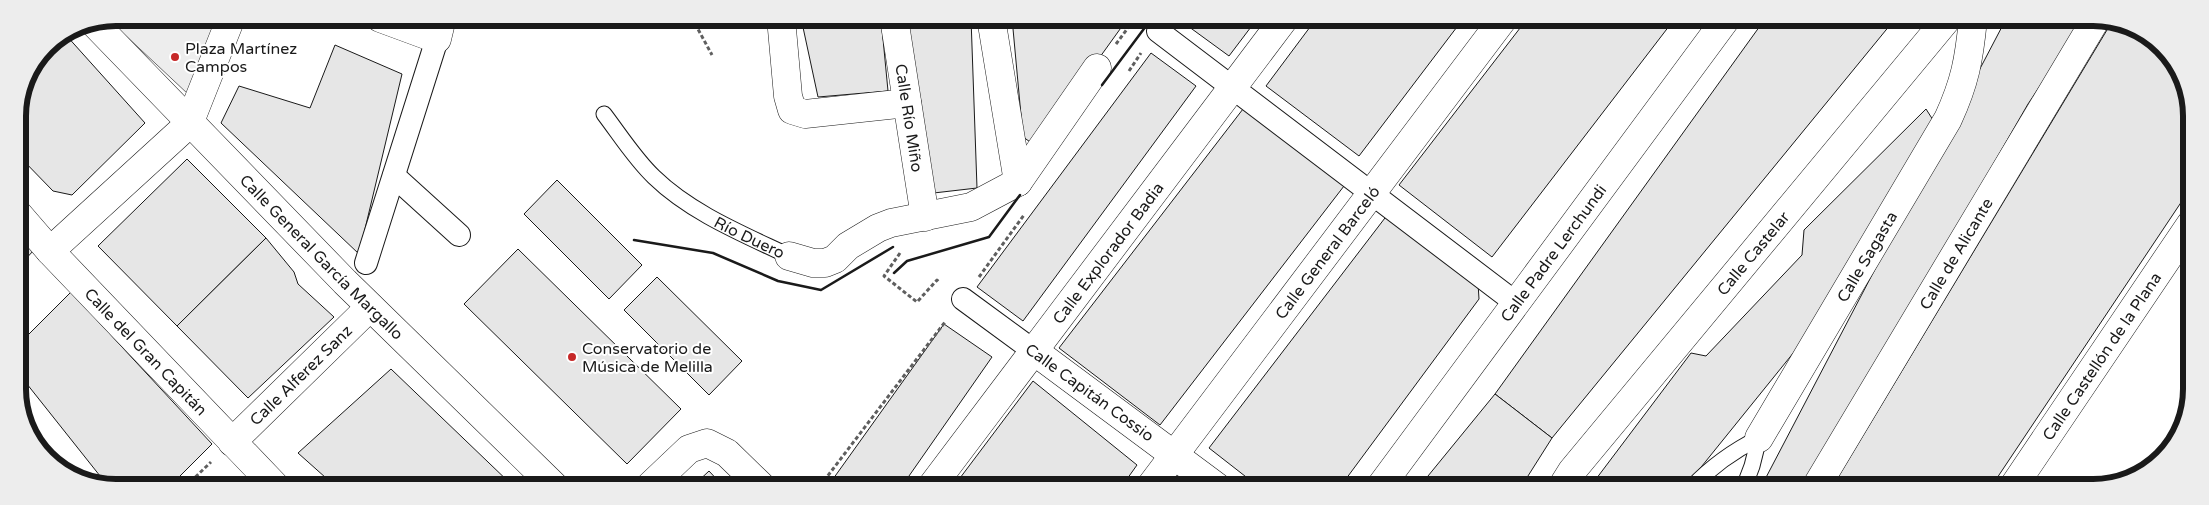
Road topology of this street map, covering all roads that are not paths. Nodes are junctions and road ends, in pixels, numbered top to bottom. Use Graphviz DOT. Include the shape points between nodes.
graph roads {
  1 [pos="228,26"];
  2 [pos="782,26"];
  3 [pos="895,26"];
  4 [pos="992,26"];
  5 [pos="1279,26"];
  6 [pos="1497,26"];
  7 [pos="1720,26"];
  8 [pos="1941,26"];
  9 [pos="1971,26"];
  10 [pos="2092,26"];
  11 [pos="99,28"];
  12 [pos="440,28"];
  13 [pos="1158,30"];
  14 [pos="1098,68"];
  15 [pos="1232,87"];
  16 [pos="907,103"];
  17 [pos="604,114"];
  18 [pos="189,124"];
  19 [pos="394,176"];
  20 [pos="1018,182"];
  21 [pos="1371,193"];
  22 [pos="925,217"];
  23 [pos="26,223"];
  24 [pos="459,235"];
  25 [pos="2183,235"];
  26 [pos="50,251"];
  27 [pos="789,256"];
  28 [pos="366,263"];
  29 [pos="962,299"];
  30 [pos="1516,302"];
  31 [pos="370,306"];
  32 [pos="1034,351"];
  33 [pos="1758,438"];
  34 [pos="232,442"];
  35 [pos="1174,454"];
  36 [pos="267,479"];
  37 [pos="547,479"];
  38 [pos="657,479"];
  39 [pos="754,479"];
  40 [pos="937,479"];
  41 [pos="1155,479"];
  42 [pos="1207,479"];
  43 [pos="1386,479"];
  44 [pos="1568,479"];
  45 [pos="1700,479"];
  46 [pos="1747,479"];
  47 [pos="1821,479"];
  48 [pos="2018,479"];
  1 -- 18 [label="street"];
  2 -- 16 [label="street" via="792,110 805,114"];
  3 -- 16 [label="street, Calle Río Miño"];
  4 -- 20 [label="street"];
  5 -- 15 [label="street, Calle Explorador Badia"];
  6 -- 21 [label="street, Calle General Barceló"];
  7 -- 30 [label="street, Calle Padre Lerchundi"];
  8 -- 44 [label="street, Calle Castelar"];
  9 -- 33 [label="street, Calle Sagasta" via="1969,60 1948,119"];
  10 -- 47 [label="street, Calle de Alicante"];
  11 -- 18 [label="street, Calle General García Margallo"];
  12 -- 19 [label="street"];
  13 -- 15 [label="street"];
  14 -- 20 [label="street"];
  15 -- 21 [label="street"];
  15 -- 32 [label="street, Calle Explorador Badia"];
  16 -- 22 [label="street, Calle Río Miño"];
  17 -- 27 [label="lane, Río Duero" via="653,177 682,200"];
  18 -- 26 [label="street"];
  18 -- 31 [label="street, Calle General García Margallo"];
  19 -- 24 [label="street"];
  19 -- 28 [label="street"];
  20 -- 22 [label="street, Río Duero" via="971,207"];
  21 -- 30 [label="street"];
  21 -- 35 [label="street, Calle General Barceló"];
  22 -- 27 [label="street, Río Duero" via="878,228 825,263"];
  23 -- 26 [label="street, Calle del Gran Capitán"];
  25 -- 48 [label="street, Calle Castellón de la Plana"];
  26 -- 34 [label="street, Calle del Gran Capitán"];
  29 -- 32 [label="street, Calle Capitán Cossio"];
  30 -- 43 [label="street, Calle Padre Lerchundi"];
  31 -- 34 [label="street, Calle Alferez Sanz"];
  31 -- 37 [label="street, Calle General García Margallo"];
  32 -- 35 [label="street, Calle Capitán Cossio"];
  32 -- 40 [label="street, Calle Explorador Badia"];
  33 -- 45 [label="lane" via="1733,451"];
  33 -- 46 [label="lane, Calle Sagasta"];
  34 -- 36 [label="street, Calle del Gran Capitán"];
  35 -- 41 [label="street, Calle General Barceló"];
  35 -- 42 [label="street, Calle Capitán Cossio"];
  38 -- 39 [label="street" via="689,449 707,443 727,453"];
}
